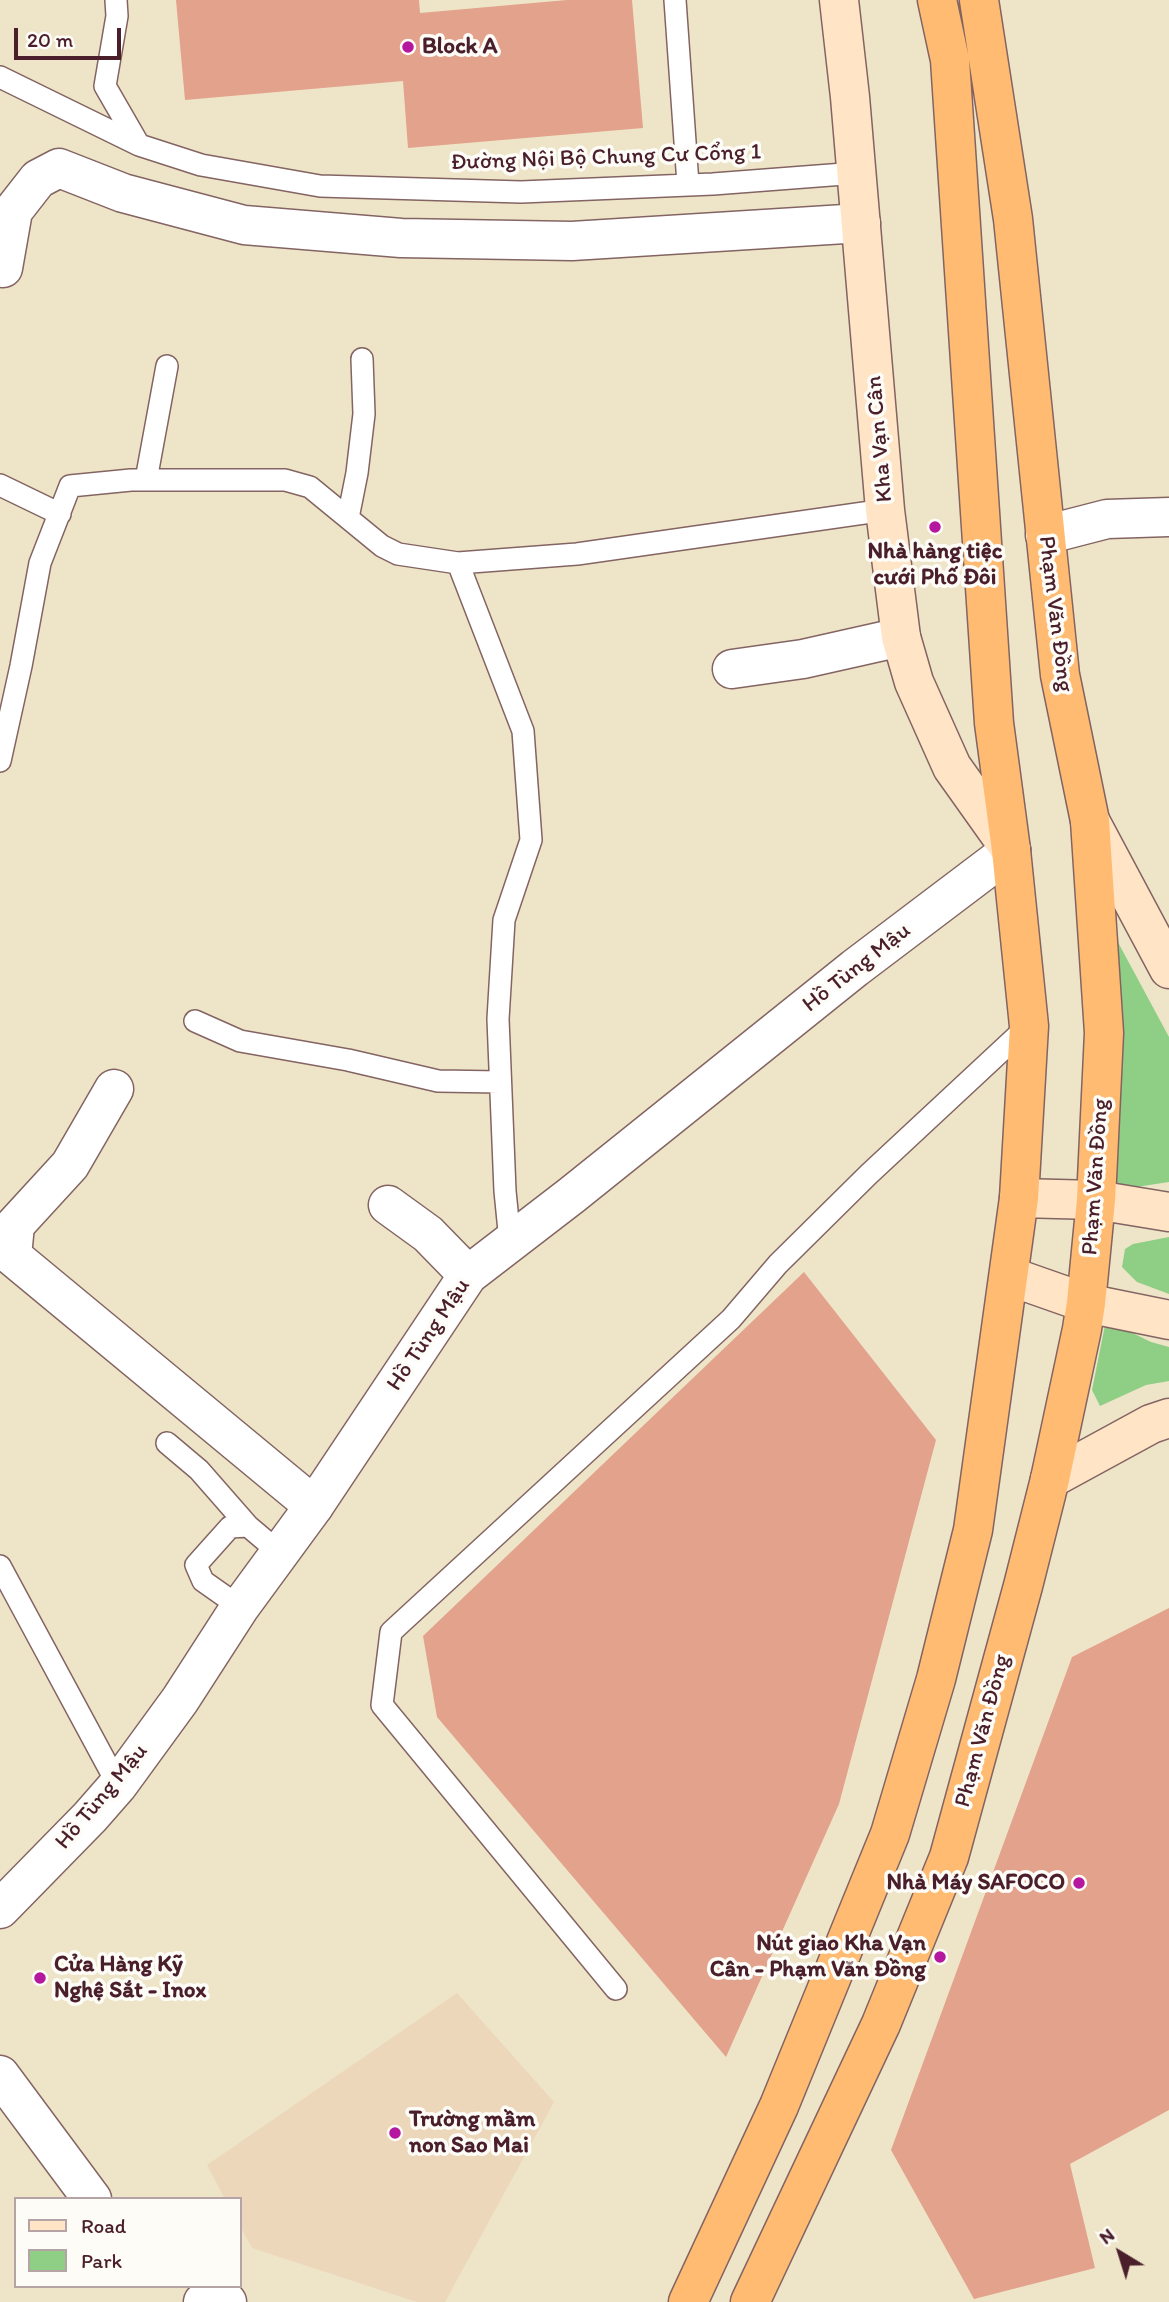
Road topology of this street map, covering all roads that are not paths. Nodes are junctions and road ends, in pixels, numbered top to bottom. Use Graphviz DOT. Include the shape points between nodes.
graph roads {
  1 [pos="117,0"];
  2 [pos="675,0"];
  3 [pos="839,0"];
  4 [pos="937,0"];
  5 [pos="979,0"];
  6 [pos="0,77"];
  7 [pos="139,145"];
  8 [pos="857,173"];
  9 [pos="688,184"];
  10 [pos="861,223"];
  11 [pos="3,268"];
  12 [pos="362,359"];
  13 [pos="167,366"];
  14 [pos="146,480"];
  15 [pos="0,485"];
  16 [pos="886,510"];
  17 [pos="60,514"];
  18 [pos="1169,517"];
  19 [pos="348,518"];
  20 [pos="1045,535"];
  21 [pos="458,563"];
  22 [pos="901,637"];
  23 [pos="732,669"];
  24 [pos="0,761"];
  25 [pos="1090,821"];
  26 [pos="1011,850"];
  27 [pos="1169,969"];
  28 [pos="195,1021"];
  29 [pos="1029,1026"];
  30 [pos="500,1082"];
  31 [pos="114,1089"];
  32 [pos="1019,1198"];
  33 [pos="1096,1200"];
  34 [pos="388,1205"];
  35 [pos="1169,1212"];
  36 [pos="510,1241"];
  37 [pos="468,1275"];
  38 [pos="1010,1276"];
  39 [pos="1086,1303"];
  40 [pos="1169,1320"];
  41 [pos="1169,1418"];
  42 [pos="167,1443"];
  43 [pos="1050,1479"];
  44 [pos="314,1506"];
  45 [pos="248,1526"];
  46 [pos="280,1552"];
  47 [pos="0,1566"];
  48 [pos="240,1607"];
  49 [pos="118,1785"];
  50 [pos="0,1909"];
  51 [pos="616,1989"];
  52 [pos="0,2075"];
  53 [pos="91,2197"];
  54 [pos="203,2302"];
  55 [pos="227,2302"];
  56 [pos="688,2302"];
  57 [pos="750,2302"];
  1 -- 7 [label="lane" via="105,86"];
  2 -- 9 [label="lane"];
  3 -- 8 [label="main road, Kha Vạn Cân"];
  4 -- 26 [label="highway" via="950,60 994,723"];
  5 -- 20 [label="highway, Phạm Văn Đồng" via="1013,219"];
  6 -- 7 [label="lane, Đường Nội Bộ Chung Cư Cổng 1"];
  7 -- 9 [label="lane, Đường Nội Bộ Chung Cư Cổng 1" via="201,165 320,186 521,192"];
  8 -- 9 [label="lane, Đường Nội Bộ Chung Cư Cổng 1"];
  8 -- 10 [label="main road, Kha Vạn Cân"];
  10 -- 11 [label="street" via="572,241 401,238 244,225 123,193 59,168 38,179 13,211"];
  10 -- 16 [label="main road, Kha Vạn Cân"];
  12 -- 19 [label="lane" via="364,414"];
  13 -- 14 [label="lane"];
  14 -- 17 [label="lane" via="70,486"];
  14 -- 19 [label="lane" via="285,480 310,487"];
  15 -- 17 [label="lane"];
  16 -- 21 [label="lane" via="577,554"];
  16 -- 22 [label="main road, Kha Vạn Cân"];
  17 -- 24 [label="lane" via="40,563"];
  18 -- 20 [label="street" via="1107,519"];
  19 -- 21 [label="lane" via="382,547 398,554"];
  20 -- 25 [label="highway, Phạm Văn Đồng" via="1060,675"];
  21 -- 30 [label="lane" via="523,731 531,840 504,920 498,1019"];
  22 -- 23 [label="street"];
  22 -- 26 [label="main road, Kha Vạn Cân" via="914,682 952,767"];
  25 -- 27 [label="main road"];
  25 -- 33 [label="highway, Phạm Văn Đồng" via="1104,1033"];
  26 -- 29 [label="highway"];
  26 -- 36 [label="street, Hồ Tùng Mậu"];
  28 -- 30 [label="lane" via="240,1041 438,1081"];
  29 -- 32 [label="highway"];
  29 -- 51 [label="lane" via="850,1192 778,1264 732,1319 391,1632 382,1705"];
  30 -- 36 [label="lane"];
  31 -- 44 [label="street" via="70,1165 15,1226 12,1256"];
  32 -- 33 [label="main road"];
  32 -- 38 [label="highway"];
  33 -- 35 [label="main road"];
  33 -- 39 [label="highway, Phạm Văn Đồng"];
  34 -- 37 [label="street" via="428,1234"];
  36 -- 37 [label="street, Hồ Tùng Mậu"];
  37 -- 44 [label="street, Hồ Tùng Mậu"];
  38 -- 39 [label="main road"];
  38 -- 56 [label="highway" via="973,1530 890,1835 779,2106"];
  39 -- 40 [label="main road"];
  39 -- 43 [label="highway, Phạm Văn Đồng"];
  41 -- 43 [label="main road"];
  42 -- 45 [label="lane" via="199,1470"];
  43 -- 57 [label="highway, Phạm Văn Đồng" via="949,1857 881,2024"];
  44 -- 46 [label="street, Hồ Tùng Mậu"];
  45 -- 46 [label="lane"];
  45 -- 48 [label="lane" via="230,1527 196,1565 203,1581"];
  46 -- 48 [label="street, Hồ Tùng Mậu"];
  47 -- 49 [label="lane"];
  48 -- 49 [label="street, Hồ Tùng Mậu"];
  49 -- 50 [label="street, Hồ Tùng Mậu"];
  52 -- 53 [label="street"];
  54 -- 55 [label="street"];
}
